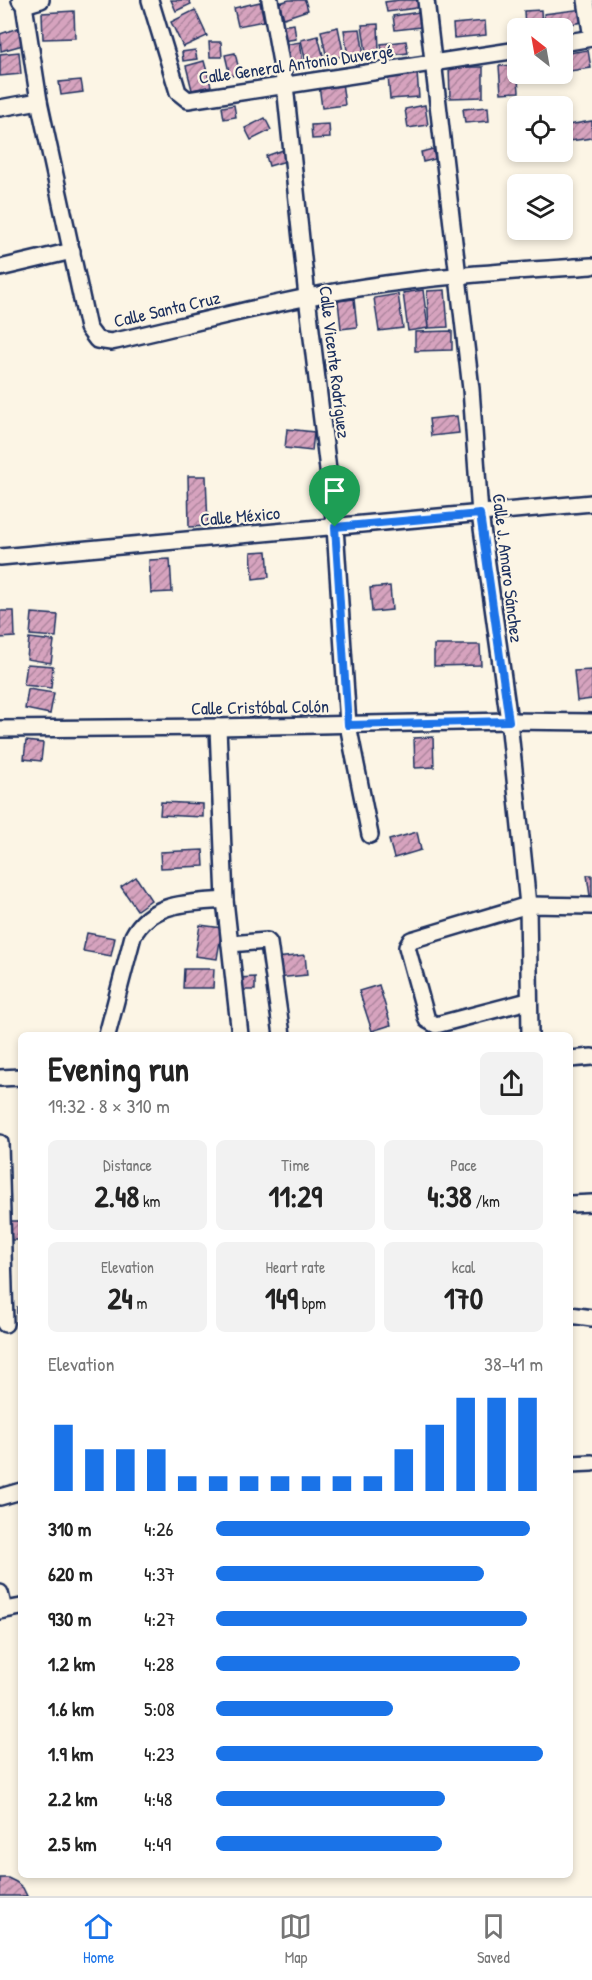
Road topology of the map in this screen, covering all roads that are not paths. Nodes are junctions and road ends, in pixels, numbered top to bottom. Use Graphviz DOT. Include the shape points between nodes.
graph roads {
  1 [pos="41,0"];
  2 [pos="150,0"];
  3 [pos="270,0"];
  4 [pos="426,0"];
  5 [pos="586,0"];
  6 [pos="22,3"];
  7 [pos="592,38"];
  8 [pos="573,41"];
  9 [pos="507,52"];
  10 [pos="432,64"];
  11 [pos="285,85"];
  12 [pos="39,101"];
  13 [pos="0,108"];
  14 [pos="72,251"];
  15 [pos="592,266"];
  16 [pos="0,268"];
  17 [pos="458,275"];
  18 [pos="307,297"];
  19 [pos="592,503"];
  20 [pos="480,514"];
  21 [pos="335,527"];
  22 [pos="0,557"];
  23 [pos="509,721"];
  24 [pos="592,722"];
  25 [pos="348,725"];
  26 [pos="218,727"];
  27 [pos="0,729"];
  28 [pos="370,835"];
  29 [pos="225,900"];
  30 [pos="528,905"];
  31 [pos="592,906"];
  32 [pos="230,944"];
  33 [pos="528,1001"];
  34 [pos="108,1032"];
  35 [pos="240,1032"];
  36 [pos="282,1032"];
  37 [pos="530,1032"];
  38 [pos="592,1057"];
  39 [pos="573,1059"];
  40 [pos="18,1077"];
  41 [pos="0,1078"];
  42 [pos="0,1143"];
  43 [pos="592,1203"];
  44 [pos="573,1204"];
  45 [pos="573,1315"];
  46 [pos="592,1318"];
  47 [pos="5,1324"];
  48 [pos="592,1463"];
  49 [pos="573,1464"];
  50 [pos="18,1492"];
  51 [pos="0,1497"];
  52 [pos="0,1593"];
  53 [pos="18,1607"];
  54 [pos="2,1610"];
  1 -- 6 [label="street"];
  2 -- 11 [label="street, Calle General Antonio Duvergé" via="178,92 188,100"];
  3 -- 11 [label="street, Calle Vicente Rodríguez"];
  4 -- 10 [label="street, Calle J. Amaro Sánchez"];
  5 -- 7 [label="street"];
  6 -- 12 [label="street, Calle Santa Cruz"];
  7 -- 8 [label="street"];
  9 -- 10 [label="street, Calle General Antonio Duvergé"];
  10 -- 11 [label="street, Calle General Antonio Duvergé"];
  10 -- 17 [label="street, Calle J. Amaro Sánchez"];
  11 -- 18 [label="street, Calle Vicente Rodríguez"];
  12 -- 13 [label="street"];
  12 -- 14 [label="street, Calle Santa Cruz"];
  14 -- 16 [label="street"];
  14 -- 18 [label="street, Calle Santa Cruz" via="88,328 97,340 111,342"];
  15 -- 17 [label="street, Calle Santa Cruz"];
  17 -- 18 [label="street, Calle Santa Cruz"];
  17 -- 20 [label="street, Calle J. Amaro Sánchez"];
  18 -- 21 [label="street, Calle Vicente Rodríguez"];
  19 -- 20 [label="street, Calle México"];
  20 -- 21 [label="street, Calle México"];
  20 -- 23 [label="street, Calle J. Amaro Sánchez"];
  21 -- 22 [label="street, Calle México"];
  21 -- 25 [label="street, Calle Vicente Rodríguez"];
  23 -- 24 [label="street, Calle Cristóbal Colón"];
  23 -- 25 [label="street, Calle Cristóbal Colón"];
  23 -- 30 [label="street, Calle J. Amaro Sánchez"];
  25 -- 26 [label="street, Calle Cristóbal Colón"];
  25 -- 28 [label="street, Calle Vicente Rodríguez"];
  26 -- 27 [label="street, Calle Cristóbal Colón"];
  26 -- 29 [label="street"];
  29 -- 32 [label="street"];
  29 -- 34 [label="street" via="171,905 141,924 133,936"];
  30 -- 31 [label="street"];
  30 -- 33 [label="street, Calle J. Amaro Sánchez"];
  30 -- 33 [label="street" via="411,940 407,947 431,1024"];
  32 -- 35 [label="street"];
  32 -- 36 [label="street" via="268,942"];
  33 -- 37 [label="street, Calle J. Amaro Sánchez"];
  38 -- 39 [label="street"];
  40 -- 41 [label="street"];
  42 -- 47 [label="street"];
  43 -- 44 [label="street"];
  45 -- 46 [label="street"];
  48 -- 49 [label="street"];
  50 -- 51 [label="street"];
  52 -- 54 [label="street"];
  53 -- 54 [label="street"];
}
